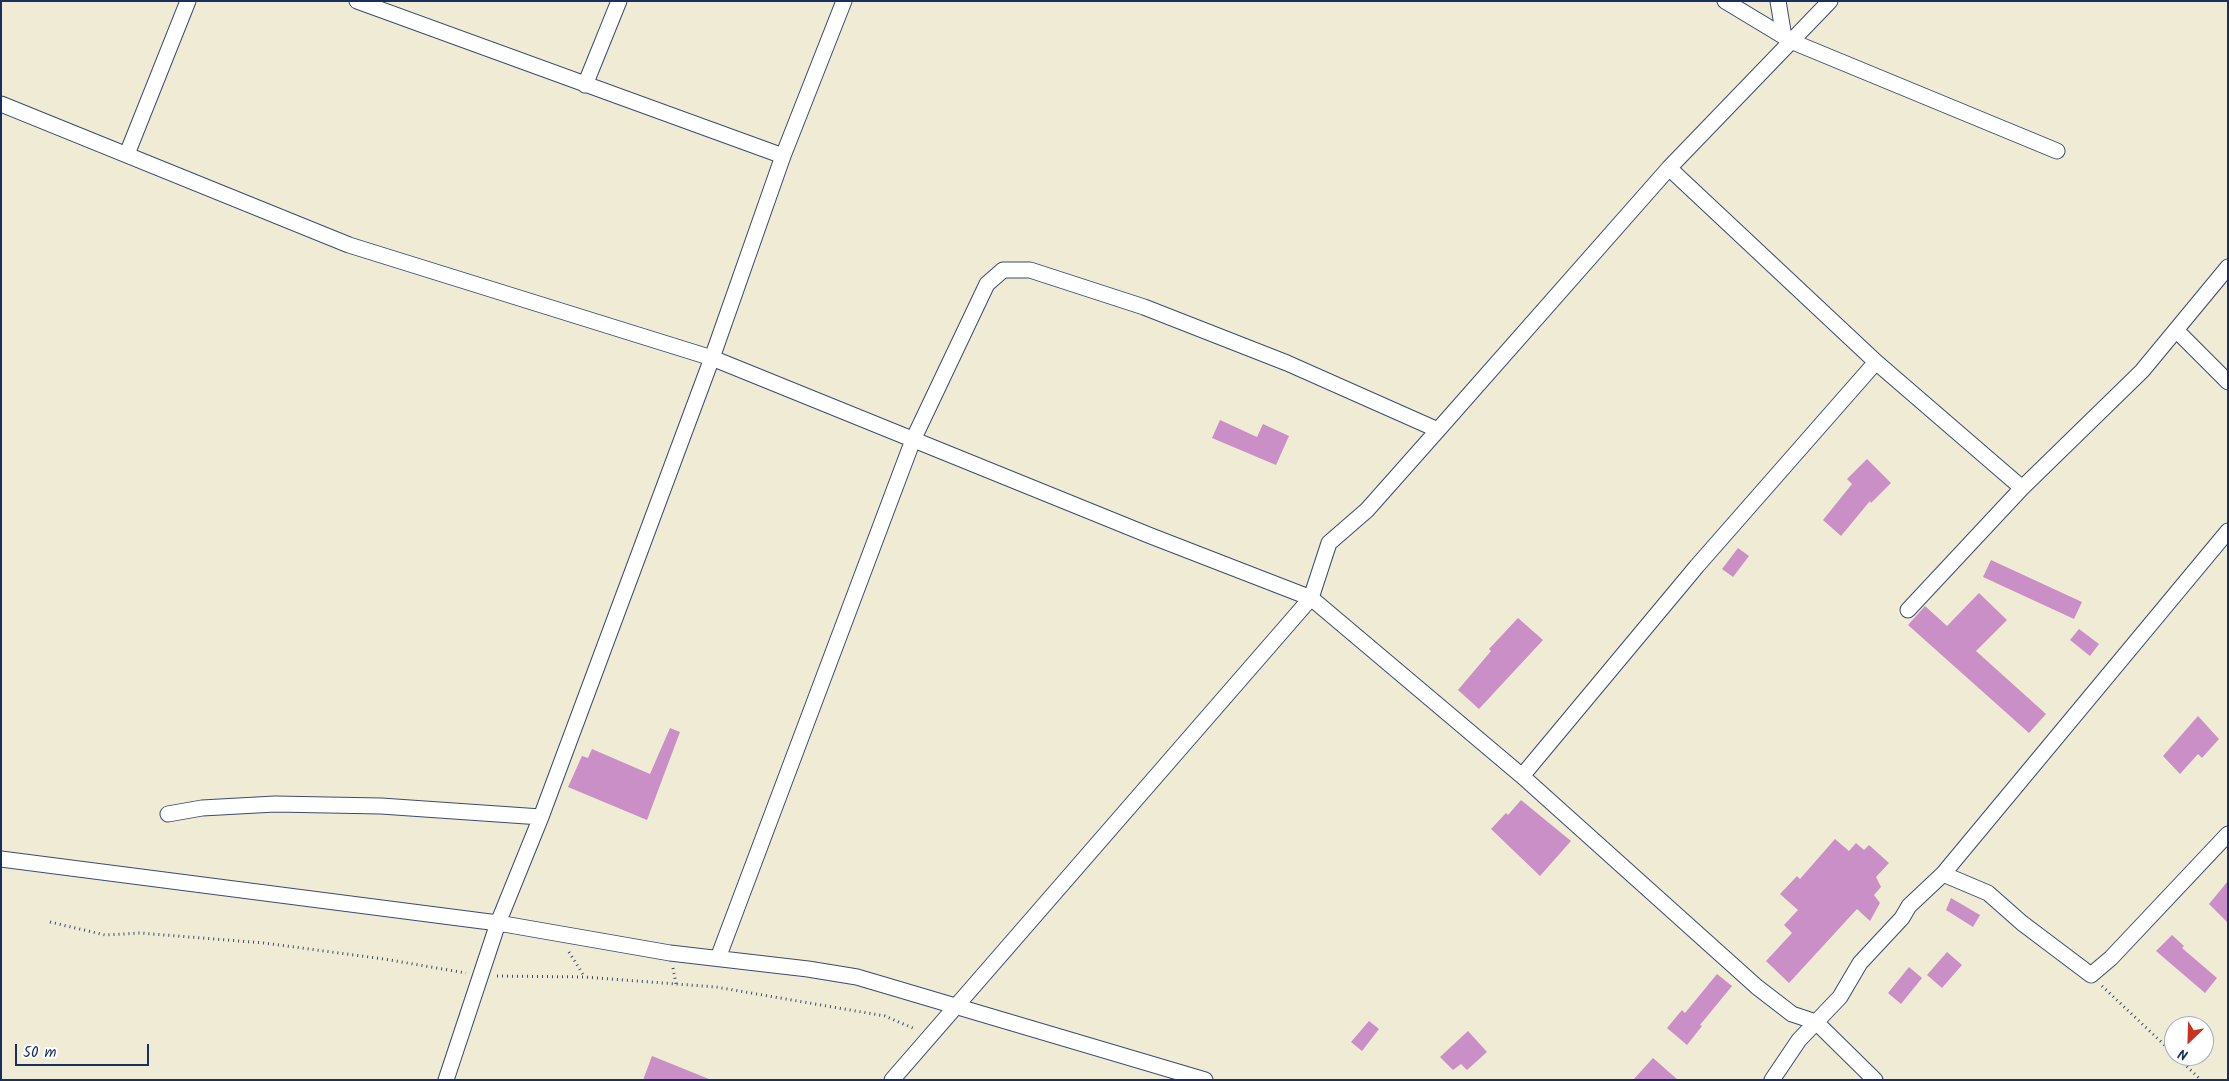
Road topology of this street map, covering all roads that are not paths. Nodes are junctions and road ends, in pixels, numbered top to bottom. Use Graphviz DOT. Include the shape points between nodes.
graph roads {
  1 [pos="188,1"];
  2 [pos="357,1"];
  3 [pos="619,1"];
  4 [pos="844,1"];
  5 [pos="1725,1"];
  6 [pos="1778,1"];
  7 [pos="1830,1"];
  8 [pos="1789,39"];
  9 [pos="585,85"];
  10 [pos="1,104"];
  11 [pos="2058,151"];
  12 [pos="127,154"];
  13 [pos="783,156"];
  14 [pos="1669,168"];
  15 [pos="2228,266"];
  16 [pos="2177,331"];
  17 [pos="712,358"];
  18 [pos="1876,362"];
  19 [pos="2228,382"];
  20 [pos="1438,430"];
  21 [pos="913,440"];
  22 [pos="2022,488"];
  23 [pos="2228,531"];
  24 [pos="1311,598"];
  25 [pos="1908,610"];
  26 [pos="1522,776"];
  27 [pos="168,814"];
  28 [pos="541,817"];
  29 [pos="2228,834"];
  30 [pos="1,859"];
  31 [pos="1943,874"];
  32 [pos="498,922"];
  33 [pos="718,958"];
  34 [pos="954,1007"];
  35 [pos="1816,1022"];
  36 [pos="446,1080"];
  37 [pos="892,1080"];
  38 [pos="1205,1080"];
  39 [pos="1772,1080"];
  40 [pos="1875,1080"];
  1 -- 12 [label="street"];
  2 -- 9 [label="street"];
  3 -- 9 [label="street"];
  4 -- 13 [label="street"];
  5 -- 8 [label="street"];
  6 -- 8 [label="street"];
  7 -- 8 [label="street"];
  8 -- 11 [label="street"];
  8 -- 14 [label="street"];
  9 -- 13 [label="street"];
  10 -- 12 [label="street"];
  12 -- 17 [label="street" via="349,245"];
  13 -- 17 [label="street"];
  14 -- 18 [label="street"];
  14 -- 20 [label="street"];
  15 -- 16 [label="street"];
  16 -- 19 [label="street"];
  16 -- 22 [label="street" via="2142,371"];
  17 -- 21 [label="street"];
  17 -- 28 [label="street"];
  18 -- 22 [label="street"];
  18 -- 26 [label="street" via="1697,566"];
  20 -- 21 [label="street" via="1287,363 1144,307 1030,270 1004,270 987,284"];
  20 -- 24 [label="street" via="1366,510 1329,544"];
  21 -- 24 [label="street"];
  21 -- 33 [label="street"];
  22 -- 25 [label="street"];
  23 -- 31 [label="street"];
  24 -- 26 [label="street"];
  24 -- 34 [label="street"];
  26 -- 35 [label="street" via="1757,987 1792,1014"];
  27 -- 28 [label="street" via="202,808 275,804 381,806"];
  28 -- 32 [label="street"];
  29 -- 31 [label="street" via="2091,975 1988,893"];
  30 -- 32 [label="street"];
  31 -- 35 [label="street" via="1909,906 1902,918 1860,962 1840,997"];
  32 -- 33 [label="street" via="670,953"];
  32 -- 36 [label="street"];
  33 -- 34 [label="street" via="856,977"];
  34 -- 37 [label="street"];
  34 -- 38 [label="street"];
  35 -- 39 [label="street" via="1799,1040"];
  35 -- 40 [label="street"];
}
